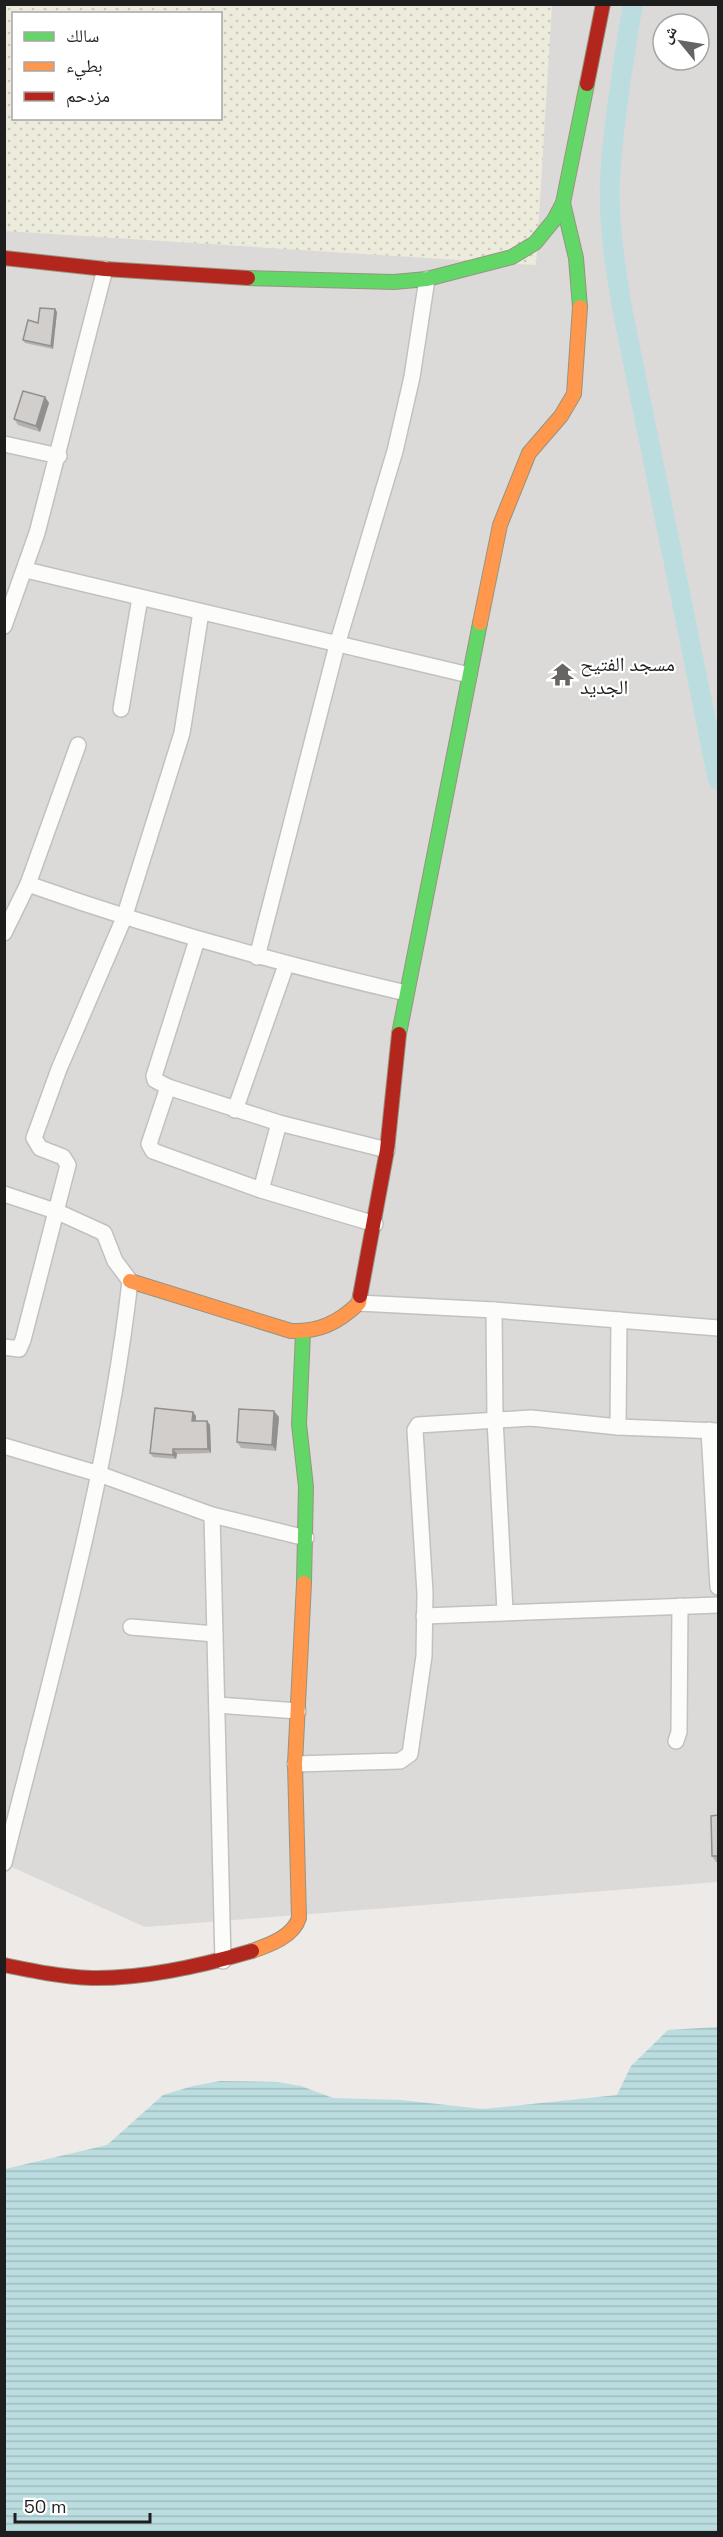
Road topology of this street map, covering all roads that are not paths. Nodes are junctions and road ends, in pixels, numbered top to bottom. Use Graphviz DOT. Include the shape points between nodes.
graph roads {
  1 [pos="603,4"];
  2 [pos="563,203"];
  3 [pos="4,258"];
  4 [pos="105,269"];
  5 [pos="427,279"];
  6 [pos="4,444"];
  7 [pos="59,456"];
  8 [pos="26,570"];
  9 [pos="140,598"];
  10 [pos="201,612"];
  11 [pos="4,626"];
  12 [pos="337,645"];
  13 [pos="469,675"];
  14 [pos="121,709"];
  15 [pos="78,745"];
  16 [pos="28,884"];
  17 [pos="124,918"];
  18 [pos="4,933"];
  19 [pos="197,940"];
  20 [pos="257,957"];
  21 [pos="286,965"];
  22 [pos="406,993"];
  23 [pos="168,1088"];
  24 [pos="235,1110"];
  25 [pos="279,1124"];
  26 [pos="387,1150"];
  27 [pos="261,1190"];
  28 [pos="4,1194"];
  29 [pos="58,1212"];
  30 [pos="375,1224"];
  31 [pos="130,1281"];
  32 [pos="359,1303"];
  33 [pos="494,1310"];
  34 [pos="619,1320"];
  35 [pos="718,1328"];
  36 [pos="303,1333"];
  37 [pos="4,1347"];
  38 [pos="495,1419"];
  39 [pos="618,1426"];
  40 [pos="714,1430"];
  41 [pos="4,1446"];
  42 [pos="99,1474"];
  43 [pos="212,1515"];
  44 [pos="306,1538"];
  45 [pos="718,1587"];
  46 [pos="718,1605"];
  47 [pos="680,1606"];
  48 [pos="506,1611"];
  49 [pos="424,1616"];
  50 [pos="131,1627"];
  51 [pos="215,1634"];
  52 [pos="218,1705"];
  53 [pos="298,1711"];
  54 [pos="676,1741"];
  55 [pos="295,1764"];
  56 [pos="4,1863"];
  57 [pos="223,1961"];
  58 [pos="4,1965"];
  1 -- 2 [label="street"];
  2 -- 5 [label="street" via="545,232 525,250 512,257"];
  2 -- 13 [label="street" via="581,297 574,394 561,416 529,453 505,509"];
  3 -- 4 [label="street"];
  4 -- 5 [label="street" via="283,280"];
  4 -- 7 [label="street"];
  5 -- 12 [label="street" via="412,377 395,451"];
  6 -- 7 [label="street"];
  7 -- 8 [label="street"];
  8 -- 9 [label="street"];
  8 -- 11 [label="street"];
  9 -- 10 [label="street"];
  9 -- 14 [label="street"];
  10 -- 12 [label="street"];
  10 -- 17 [label="street" via="182,733"];
  12 -- 13 [label="street"];
  12 -- 20 [label="street"];
  13 -- 22 [label="street"];
  15 -- 16 [label="street"];
  16 -- 17 [label="street"];
  16 -- 18 [label="street"];
  17 -- 19 [label="street"];
  17 -- 29 [label="street" via="34,1138 40,1148 68,1160"];
  19 -- 20 [label="street"];
  19 -- 23 [label="street" via="154,1076"];
  20 -- 21 [label="street"];
  21 -- 22 [label="street"];
  21 -- 24 [label="street"];
  22 -- 26 [label="street"];
  23 -- 24 [label="street"];
  23 -- 27 [label="street" via="150,1148"];
  24 -- 25 [label="street"];
  25 -- 26 [label="street"];
  25 -- 27 [label="street"];
  26 -- 30 [label="street"];
  27 -- 30 [label="street"];
  28 -- 29 [label="street"];
  29 -- 31 [label="street" via="104,1233 115,1261"];
  29 -- 37 [label="street" via="23,1340 19,1349"];
  30 -- 32 [label="street"];
  31 -- 36 [label="street" via="278,1329"];
  31 -- 42 [label="street"];
  32 -- 33 [label="street"];
  32 -- 36 [label="street" via="337,1322"];
  33 -- 34 [label="street"];
  33 -- 38 [label="street"];
  34 -- 35 [label="street"];
  34 -- 39 [label="street"];
  36 -- 44 [label="street" via="299,1413"];
  38 -- 39 [label="street" via="531,1418"];
  38 -- 48 [label="street"];
  38 -- 49 [label="street" via="416,1427"];
  39 -- 40 [label="street"];
  40 -- 45 [label="street"];
  41 -- 42 [label="street"];
  42 -- 43 [label="street"];
  42 -- 56 [label="street"];
  43 -- 44 [label="street"];
  43 -- 51 [label="street"];
  44 -- 53 [label="street"];
  46 -- 47 [label="street"];
  47 -- 48 [label="street"];
  47 -- 54 [label="street"];
  48 -- 49 [label="street"];
  49 -- 55 [label="street" via="423,1656 410,1754 400,1761"];
  50 -- 51 [label="street"];
  51 -- 52 [label="street"];
  52 -- 53 [label="street"];
  52 -- 57 [label="street"];
  53 -- 55 [label="street"];
  55 -- 57 [label="street" via="297,1925 286,1936"];
  57 -- 58 [label="street" via="92,1978"];
}
